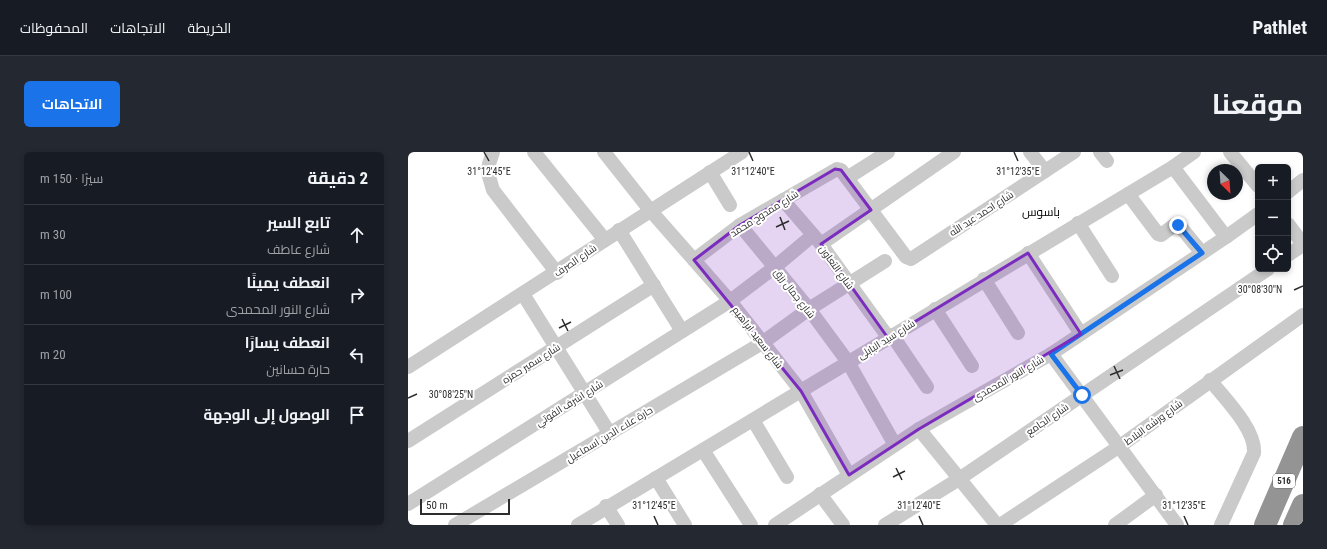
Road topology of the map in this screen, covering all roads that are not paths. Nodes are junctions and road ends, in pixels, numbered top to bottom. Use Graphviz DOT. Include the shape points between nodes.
graph roads {
  1 [pos="493,152"];
  2 [pos="534,152"];
  3 [pos="604,152"];
  4 [pos="742,152"];
  5 [pos="888,152"];
  6 [pos="954,152"];
  7 [pos="1030,152"];
  8 [pos="1074,152"];
  9 [pos="1194,152"];
  10 [pos="1230,152"];
  11 [pos="1173,167"];
  12 [pos="1045,171"];
  13 [pos="710,172"];
  14 [pos="847,178"];
  15 [pos="1303,180"];
  16 [pos="1255,182"];
  17 [pos="1291,190"];
  18 [pos="1128,194"];
  19 [pos="782,200"];
  20 [pos="730,205"];
  21 [pos="650,210"];
  22 [pos="871,210"];
  23 [pos="1255,216"];
  24 [pos="1078,223"];
  25 [pos="740,225"];
  26 [pos="1291,228"];
  27 [pos="619,230"];
  28 [pos="1226,237"];
  29 [pos="817,239"];
  30 [pos="605,240"];
  31 [pos="1303,244"];
  32 [pos="1028,253"];
  33 [pos="1202,253"];
  34 [pos="1291,253"];
  35 [pos="694,260"];
  36 [pos="885,261"];
  37 [pos="775,267"];
  38 [pos="1264,272"];
  39 [pos="557,273"];
  40 [pos="1112,276"];
  41 [pos="984,279"];
  42 [pos="850,283"];
  43 [pos="654,285"];
  44 [pos="523,294"];
  45 [pos="730,301"];
  46 [pos="809,309"];
  47 [pos="935,309"];
  48 [pos="1303,315"];
  49 [pos="682,331"];
  50 [pos="1018,333"];
  51 [pos="1081,334"];
  52 [pos="890,336"];
  53 [pos="762,343"];
  54 [pos="556,347"];
  55 [pos="1051,354"];
  56 [pos="848,362"];
  57 [pos="972,366"];
  58 [pos="408,367"];
  59 [pos="1210,380"];
  60 [pos="927,387"];
  61 [pos="801,391"];
  62 [pos="584,393"];
  63 [pos="1082,395"];
  64 [pos="753,420"];
  65 [pos="919,429"];
  66 [pos="610,434"];
  67 [pos="1303,437"];
  68 [pos="408,441"];
  69 [pos="895,445"];
  70 [pos="1120,446"];
  71 [pos="702,450"];
  72 [pos="849,476"];
  73 [pos="787,477"];
  74 [pos="656,478"];
  75 [pos="959,479"];
  76 [pos="820,494"];
  77 [pos="1156,495"];
  78 [pos="408,504"];
  79 [pos="1303,504"];
  80 [pos="606,506"];
  81 [pos="456,525"];
  82 [pos="578,525"];
  83 [pos="618,525"];
  84 [pos="685,525"];
  85 [pos="751,525"];
  86 [pos="775,525"];
  87 [pos="843,525"];
  88 [pos="885,525"];
  89 [pos="998,525"];
  90 [pos="1115,525"];
  91 [pos="1177,525"];
  92 [pos="1221,525"];
  93 [pos="1265,525"];
  94 [pos="1294,525"];
  1 -- 39 [label="street" via="488,173 493,190"];
  2 -- 30 [label="street"];
  3 -- 21 [label="street, شارع سعيد ابراهيم"];
  4 -- 13 [label="street, شارع الصرف"];
  5 -- 14 [label="street"];
  6 -- 22 [label="street, شارع اشرف الفوتي"];
  7 -- 12 [label="street"];
  8 -- 12 [label="street, شارع احمد عبد الله"];
  9 -- 11 [label="street, شارع سيد البابلى"];
  10 -- 16 [label="street"];
  11 -- 18 [label="street, شارع سيد البابلى"];
  11 -- 28 [label="street"];
  12 -- 22 [label="street, شارع احمد عبد الله" via="911,259 908,259"];
  13 -- 20 [label="street"];
  13 -- 21 [label="street, شارع الصرف"];
  14 -- 19 [label="street, شارع ممدوح محمد" via="841,170 835,169"];
  14 -- 22 [label="street"];
  15 -- 17 [label="street"];
  18 -- 24 [label="street, شارع سيد البابلى"];
  18 -- 33 [label="street" via="1158,234 1162,235 1176,224 1179,225"];
  19 -- 25 [label="street, شارع ممدوح محمد"];
  19 -- 29 [label="street, شارع التعاون"];
  21 -- 27 [label="street, شارع الصرف"];
  21 -- 35 [label="street, شارع سعيد ابراهيم"];
  22 -- 29 [label="street, شارع اشرف الفوتي"];
  23 -- 28 [label="street, شارع النور المحمدى"];
  24 -- 32 [label="street, شارع سيد البابلى"];
  24 -- 40 [label="street"];
  25 -- 35 [label="street, شارع ممدوح محمد"];
  25 -- 37 [label="street, شارع جمال رزق"];
  26 -- 31 [label="street"];
  27 -- 30 [label="street, شارع الصرف"];
  27 -- 43 [label="street"];
  28 -- 33 [label="street, شارع النور المحمدى"];
  29 -- 37 [label="street, شارع اشرف الفوتي"];
  29 -- 42 [label="street, شارع التعاون"];
  30 -- 39 [label="street, شارع الصرف"];
  31 -- 34 [label="street"];
  32 -- 41 [label="street, شارع سيد البابلى"];
  32 -- 51 [label="street"];
  33 -- 51 [label="street, شارع النور المحمدى"];
  35 -- 45 [label="street, شارع سعيد ابراهيم"];
  36 -- 42 [label="street, حارة علاء الدين اسماعيل"];
  37 -- 45 [label="street, شارع اشرف الفوتي"];
  37 -- 46 [label="street, شارع جمال رزق"];
  38 -- 63 [label="street, شارع الجامع"];
  39 -- 44 [label="street, شارع الصرف"];
  41 -- 47 [label="street, شارع سيد البابلى"];
  41 -- 50 [label="street"];
  42 -- 46 [label="street, حارة علاء الدين اسماعيل"];
  42 -- 52 [label="street, شارع التعاون"];
  43 -- 49 [label="street"];
  43 -- 54 [label="street, شارع سمير حمزه"];
  44 -- 54 [label="street"];
  44 -- 58 [label="street, شارع الصرف"];
  45 -- 49 [label="street, شارع اشرف الفوتي"];
  45 -- 53 [label="street, شارع سعيد ابراهيم"];
  46 -- 53 [label="street, حارة علاء الدين اسماعيل"];
  46 -- 56 [label="street, شارع جمال رزق"];
  47 -- 52 [label="street, شارع سيد البابلى"];
  47 -- 57 [label="street"];
  48 -- 59 [label="street, شارع ورشه البلاط"];
  49 -- 62 [label="street, شارع اشرف الفوتي"];
  51 -- 55 [label="street, شارع النور المحمدى"];
  52 -- 56 [label="street, شارع سيد البابلى"];
  52 -- 60 [label="street, شارع التعاون"];
  53 -- 61 [label="street, شارع سعيد ابراهيم"];
  53 -- 66 [label="street, حارة علاء الدين اسماعيل"];
  54 -- 62 [label="street"];
  54 -- 68 [label="street, شارع سمير حمزه"];
  55 -- 63 [label="street"];
  55 -- 65 [label="street, شارع النور المحمدى"];
  56 -- 61 [label="street, شارع سيد البابلى"];
  56 -- 69 [label="street"];
  59 -- 70 [label="street, شارع ورشه البلاط"];
  59 -- 92 [label="street" via="1247,428 1255,445 1254,453"];
  61 -- 64 [label="street, شارع سيد البابلى"];
  61 -- 72 [label="street, شارع سعيد ابراهيم"];
  62 -- 66 [label="street"];
  62 -- 78 [label="street, شارع اشرف الفوتي"];
  63 -- 70 [label="street"];
  63 -- 75 [label="street, شارع الجامع"];
  64 -- 71 [label="street, شارع سيد البابلى"];
  64 -- 73 [label="street"];
  65 -- 69 [label="street, شارع النور المحمدى"];
  65 -- 75 [label="street"];
  66 -- 81 [label="street, حارة علاء الدين اسماعيل"];
  67 -- 93 [label="highway, 516"];
  69 -- 72 [label="street, شارع النور المحمدى"];
  70 -- 77 [label="street"];
  70 -- 89 [label="street, شارع ورشه البلاط"];
  71 -- 74 [label="street, شارع سيد البابلى"];
  71 -- 85 [label="street"];
  72 -- 76 [label="street, شارع النور المحمدى"];
  74 -- 80 [label="street, شارع سيد البابلى"];
  74 -- 84 [label="street"];
  75 -- 88 [label="street, شارع الجامع"];
  75 -- 89 [label="street"];
  76 -- 86 [label="street, شارع النور المحمدى"];
  76 -- 87 [label="street"];
  77 -- 90 [label="street"];
  77 -- 91 [label="street"];
  79 -- 94 [label="highway"];
  80 -- 82 [label="street, شارع سيد البابلى"];
  80 -- 83 [label="street"];
}
